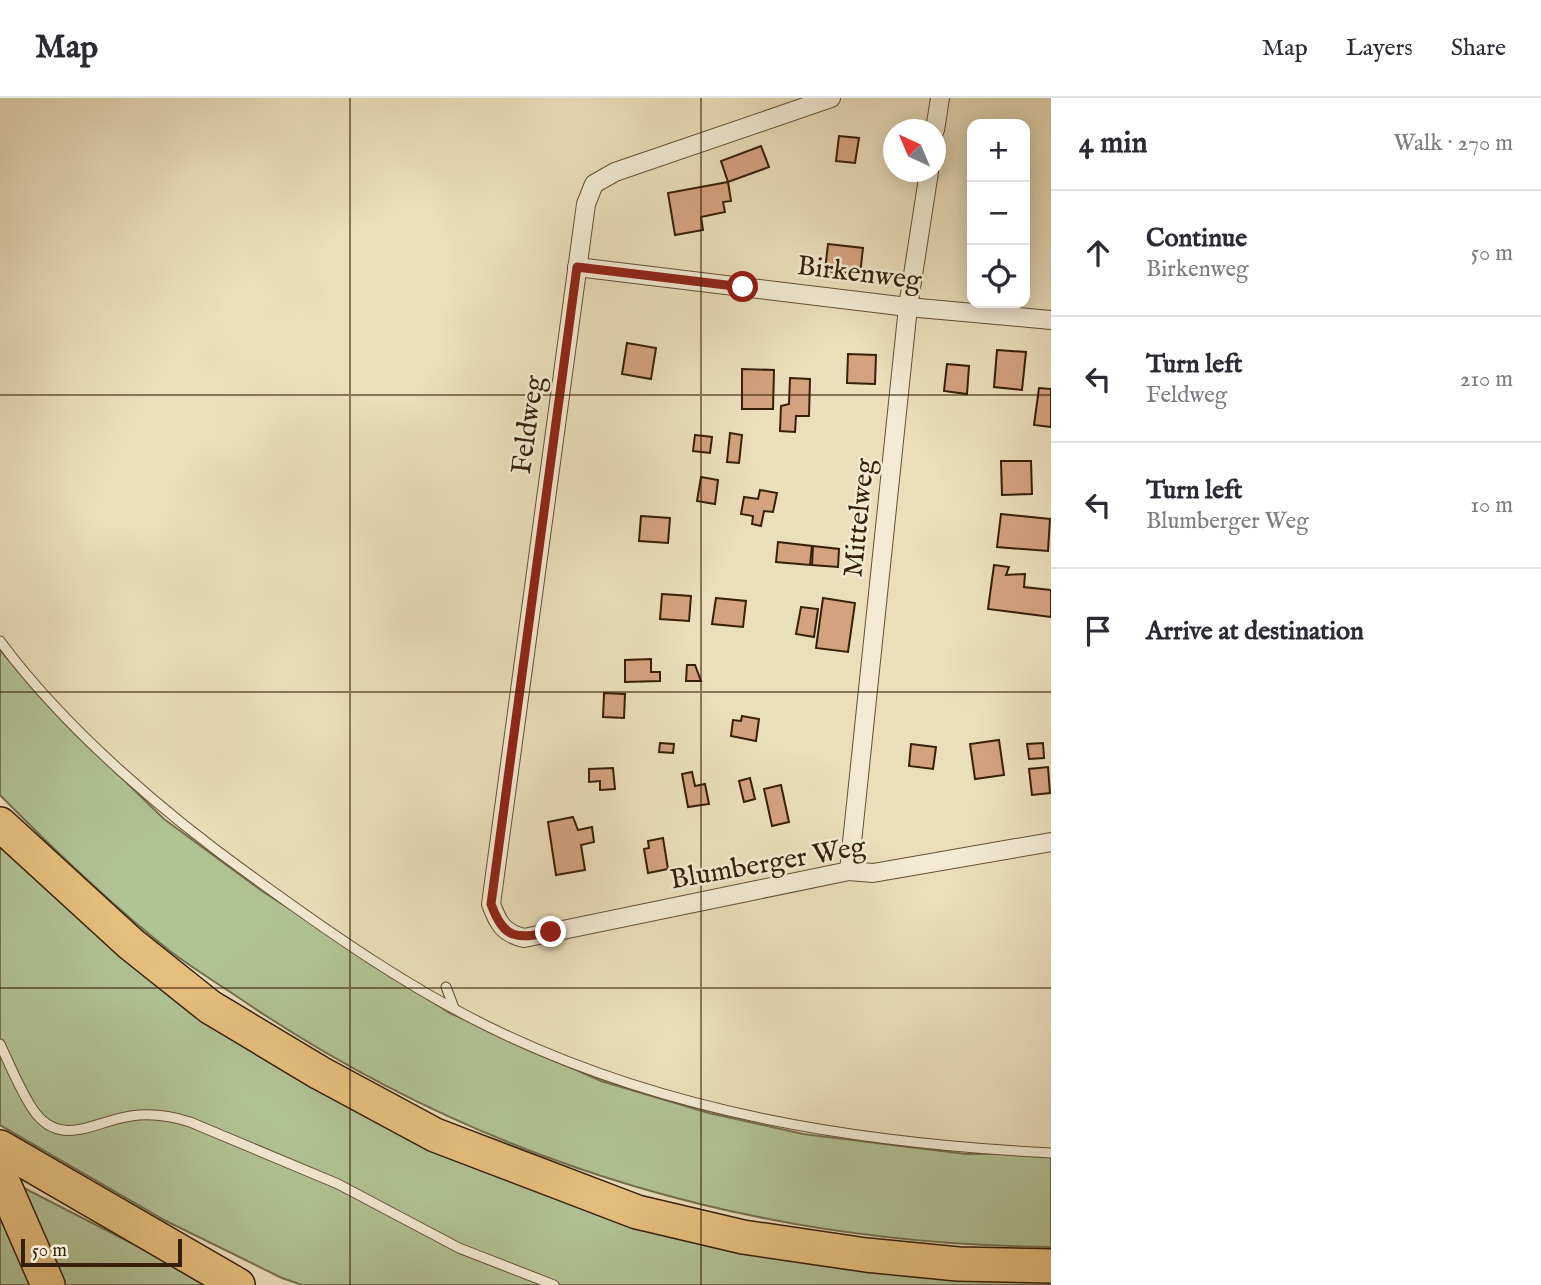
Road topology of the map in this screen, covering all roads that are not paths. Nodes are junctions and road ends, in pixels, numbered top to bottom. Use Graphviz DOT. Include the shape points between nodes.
graph roads {
  1 [pos="831,98"];
  2 [pos="940,98"];
  3 [pos="937,119"];
  4 [pos="927,182"];
  5 [pos="577,267"];
  6 [pos="908,307"];
  7 [pos="1051,320"];
  8 [pos="0,641"];
  9 [pos="0,824"];
  10 [pos="1051,842"];
  11 [pos="849,871"];
  12 [pos="498,925"];
  13 [pos="446,987"];
  14 [pos="455,1009"];
  15 [pos="0,1044"];
  16 [pos="0,1147"];
  17 [pos="1051,1153"];
  18 [pos="0,1175"];
  19 [pos="1051,1266"];
  20 [pos="48,1285"];
  21 [pos="238,1285"];
  22 [pos="554,1285"];
  1 -- 5 [label="street, Feldweg" via="615,172 594,184 586,204"];
  2 -- 3 [label="street"];
  4 -- 6 [label="street, Mittelweg"];
  5 -- 6 [label="street, Birkenweg"];
  5 -- 12 [label="street, Feldweg" via="491,904"];
  6 -- 7 [label="street, Birkenweg"];
  6 -- 11 [label="street, Mittelweg"];
  8 -- 14 [label="lane" via="77,727 213,849 321,927"];
  9 -- 19 [label="highway" via="93,911 210,1007 435,1135 637,1212 743,1237 958,1264"];
  10 -- 11 [label="street, Blumberger Weg" via="873,873"];
  11 -- 12 [label="street, Blumberger Weg" via="524,938"];
  13 -- 14 [label="lane"];
  14 -- 17 [label="lane" via="601,1075 708,1107 900,1142"];
  15 -- 22 [label="lane" via="33,1110 56,1129 80,1131 131,1116 166,1115 190,1122 338,1184 459,1248"];
  16 -- 21 [label="highway"];
  18 -- 20 [label="highway"];
}
